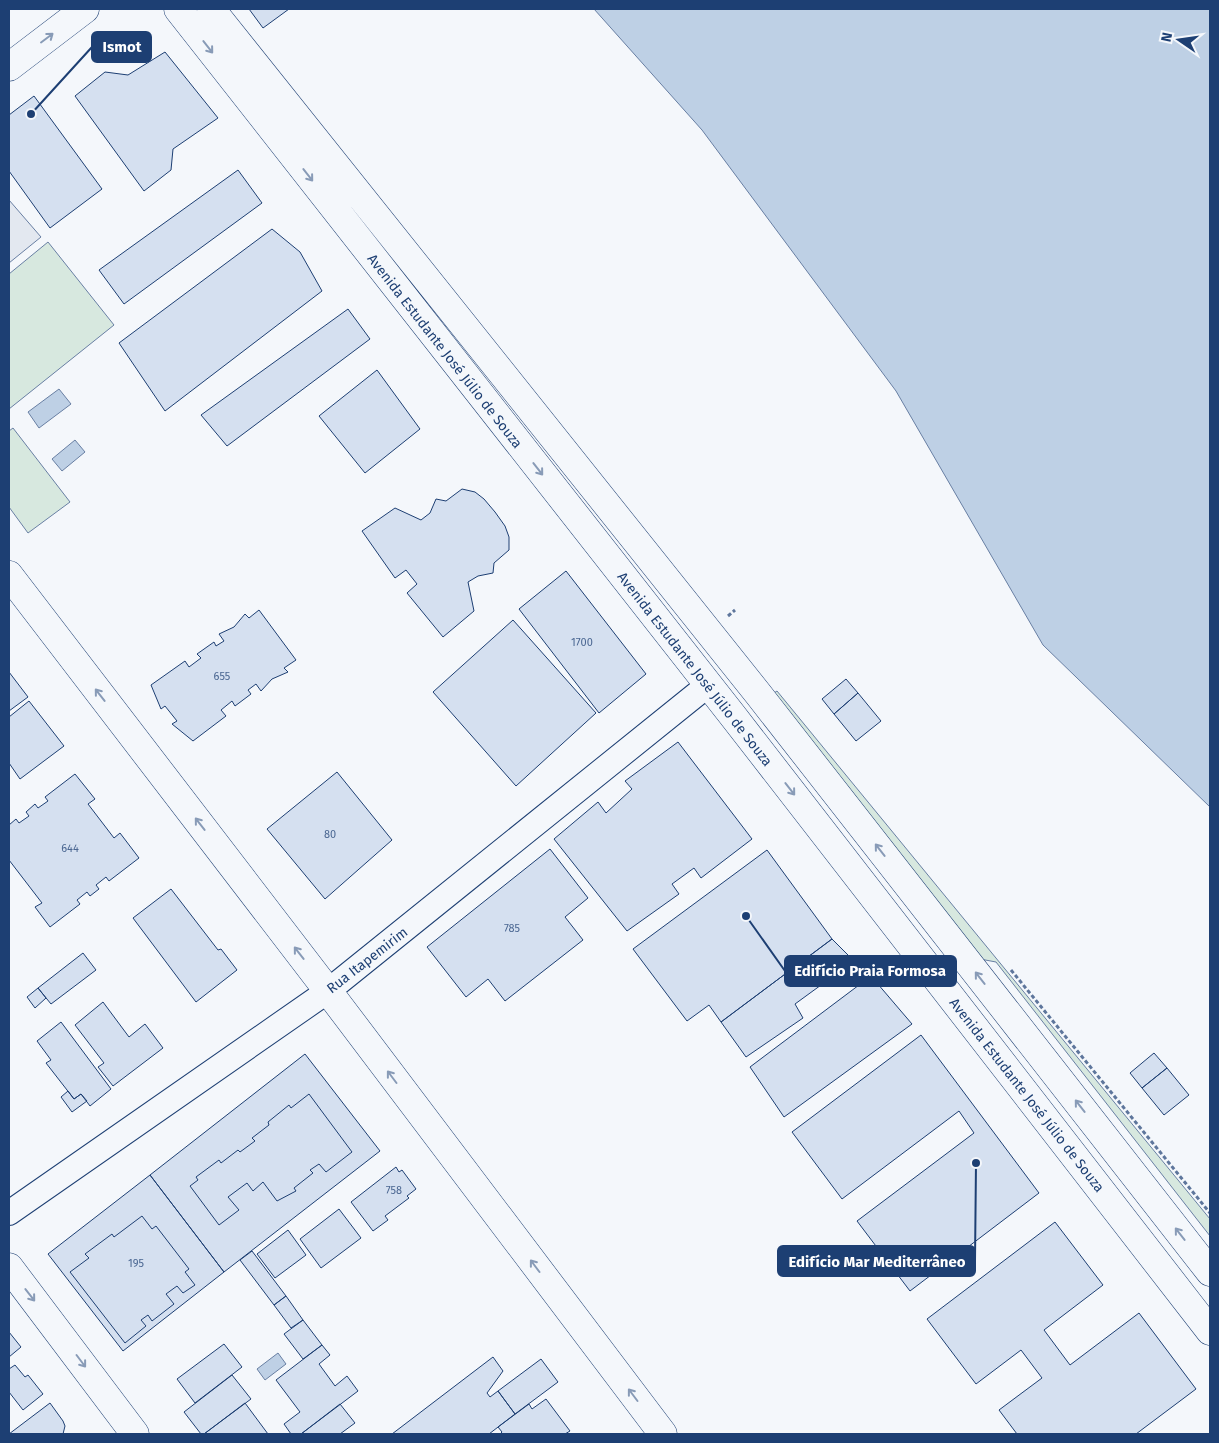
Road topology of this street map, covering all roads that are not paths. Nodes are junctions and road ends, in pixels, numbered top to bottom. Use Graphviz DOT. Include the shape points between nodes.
graph roads {
  1 [pos="86,9"];
  2 [pos="178,9"];
  3 [pos="211,9"];
  4 [pos="9,66"];
  5 [pos="9,575"];
  6 [pos="9,595"];
  7 [pos="38,614"];
  8 [pos="708,685"];
  9 [pos="328,991"];
  10 [pos="9,1213"];
  11 [pos="9,1267"];
  12 [pos="1210,1272"];
  13 [pos="1210,1331"];
  14 [pos="135,1434"];
  15 [pos="663,1434"];
  4 -- 1 [label="street, one-way"];
  2 -- 8 [label="street, Avenida Estudante José Júlio de Souza, one-way"];
  12 -- 3 [label="street, one-way" via="759,695"];
  5 -- 7 [label="street"];
  6 -- 7 [label="street"];
  9 -- 7 [label="street, one-way"];
  8 -- 9 [label="street, Rua Itapemirim"];
  8 -- 13 [label="street, Avenida Estudante José Júlio de Souza, one-way"];
  9 -- 10 [label="street, Rua Itapemirim"];
  15 -- 9 [label="street, one-way"];
  11 -- 14 [label="street, one-way"];
}
